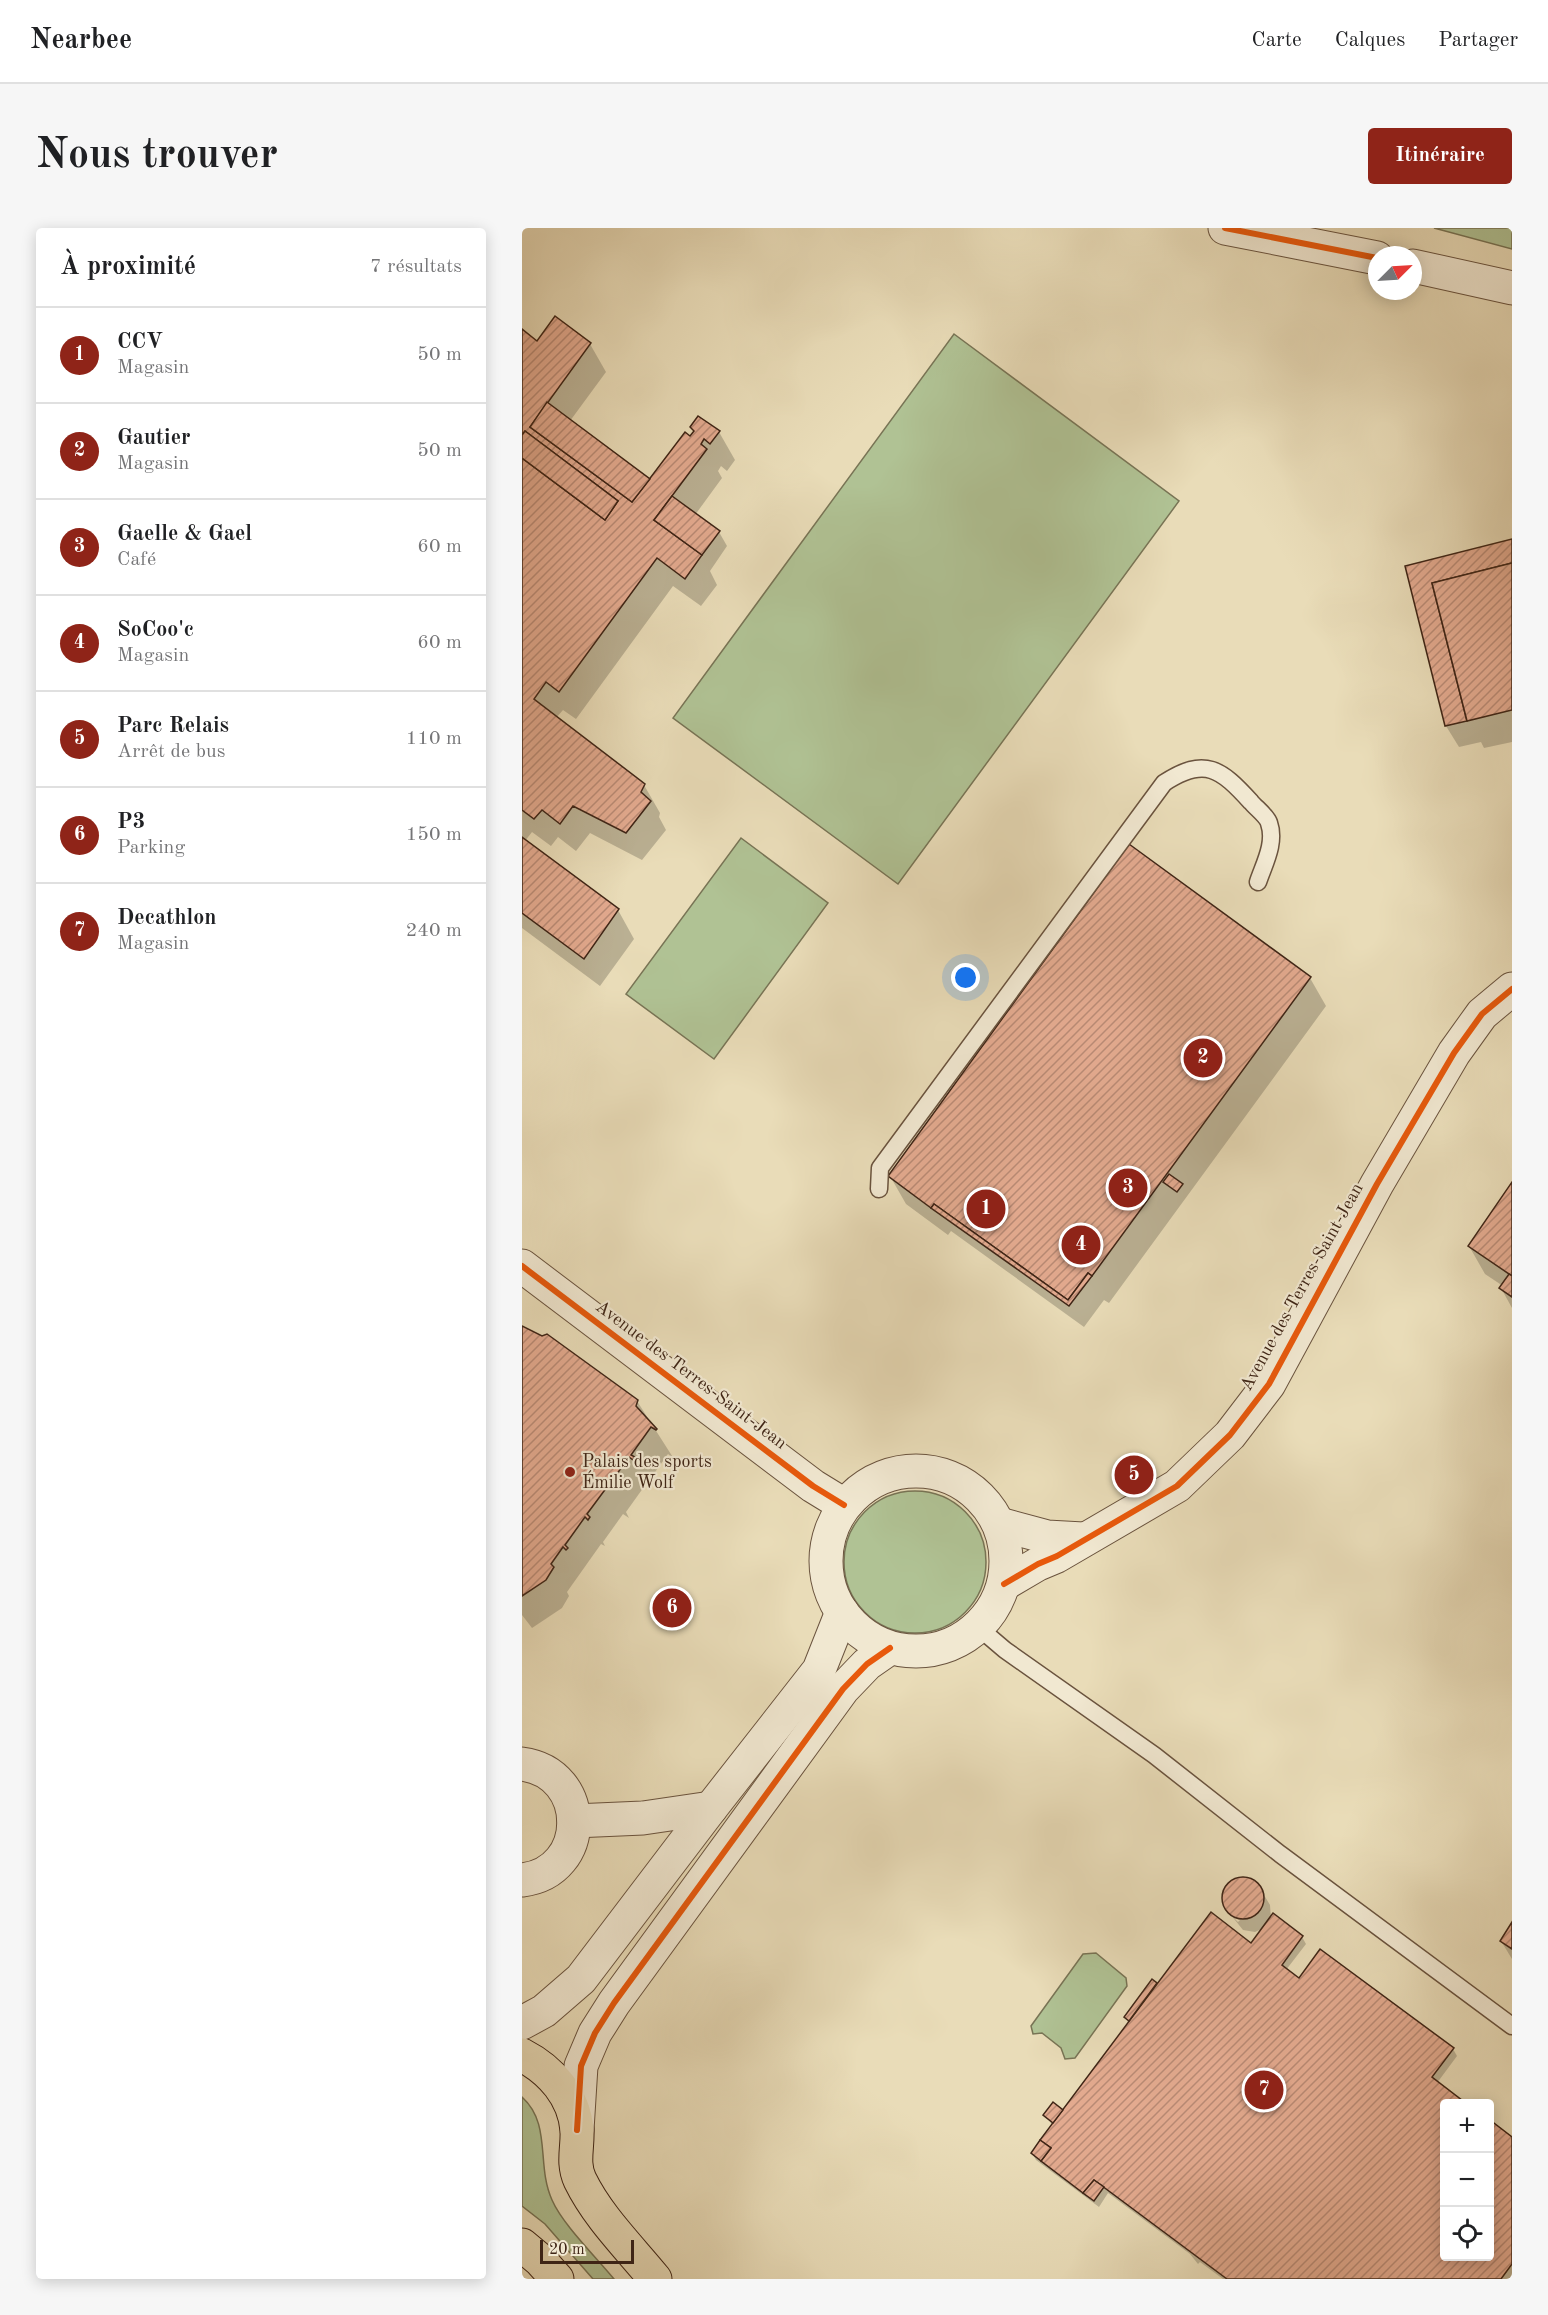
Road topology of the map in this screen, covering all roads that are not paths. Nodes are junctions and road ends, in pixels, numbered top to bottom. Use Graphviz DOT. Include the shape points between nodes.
graph roads {
  1 [pos="1226,228"];
  2 [pos="1368,256"];
  3 [pos="1422,268"];
  4 [pos="1512,288"];
  5 [pos="1258,882"];
  6 [pos="1512,989"];
  7 [pos="879,1189"];
  8 [pos="522,1266"];
  9 [pos="844,1506"];
  10 [pos="999,1524"];
  11 [pos="1083,1539"];
  12 [pos="1004,1584"];
  13 [pos="842,1612"];
  14 [pos="978,1627"];
  15 [pos="890,1647"];
  16 [pos="522,1764"];
  17 [pos="711,1808"];
  18 [pos="574,1821"];
  19 [pos="522,1880"];
  20 [pos="522,2023"];
  21 [pos="1512,2026"];
  22 [pos="522,2055"];
  23 [pos="577,2130"];
  24 [pos="522,2245"];
  25 [pos="557,2279"];
  26 [pos="655,2279"];
  1 -- 2 [label="street"];
  3 -- 4 [label="street"];
  5 -- 7 [label="lane" via="1271,844 1269,822 1231,780 1209,769 1193,768 1164,783 880,1168"];
  6 -- 11 [label="street, Avenue des Terres-Saint-Jean" via="1482,1014 1454,1053 1377,1184 1269,1384 1230,1435 1177,1486"];
  8 -- 9 [label="street, Avenue des Terres-Saint-Jean"];
  9 -- 10 [label="street" via="863,1487 886,1475 913,1470 939,1473 963,1484 990,1508"];
  9 -- 13 [label="street" via="831,1531 826,1558 829,1587"];
  10 -- 11 [label="street" via="1047,1537"];
  10 -- 12 [label="street" via="1006,1554"];
  11 -- 12 [label="street, Avenue des Terres-Saint-Jean"];
  12 -- 14 [label="street" via="994,1608"];
  13 -- 15 [label="street" via="863,1634"];
  13 -- 17 [label="street" via="819,1670"];
  14 -- 15 [label="street" via="952,1644 921,1651"];
  14 -- 21 [label="lane"];
  15 -- 23 [label="street" via="843,1689 614,2003 581,2066"];
  16 -- 18 [label="street" via="534,1765 563,1787 572,1803"];
  17 -- 18 [label="street" via="643,1818"];
  17 -- 20 [label="street" via="581,1979 544,2011"];
  18 -- 19 [label="street" via="572,1840 563,1857 549,1870"];
  22 -- 23 [label="main road" via="549,2072 561,2087"];
  23 -- 26 [label="main road" via="574,2156 592,2203"];
  24 -- 25 [label="main road"];
}
